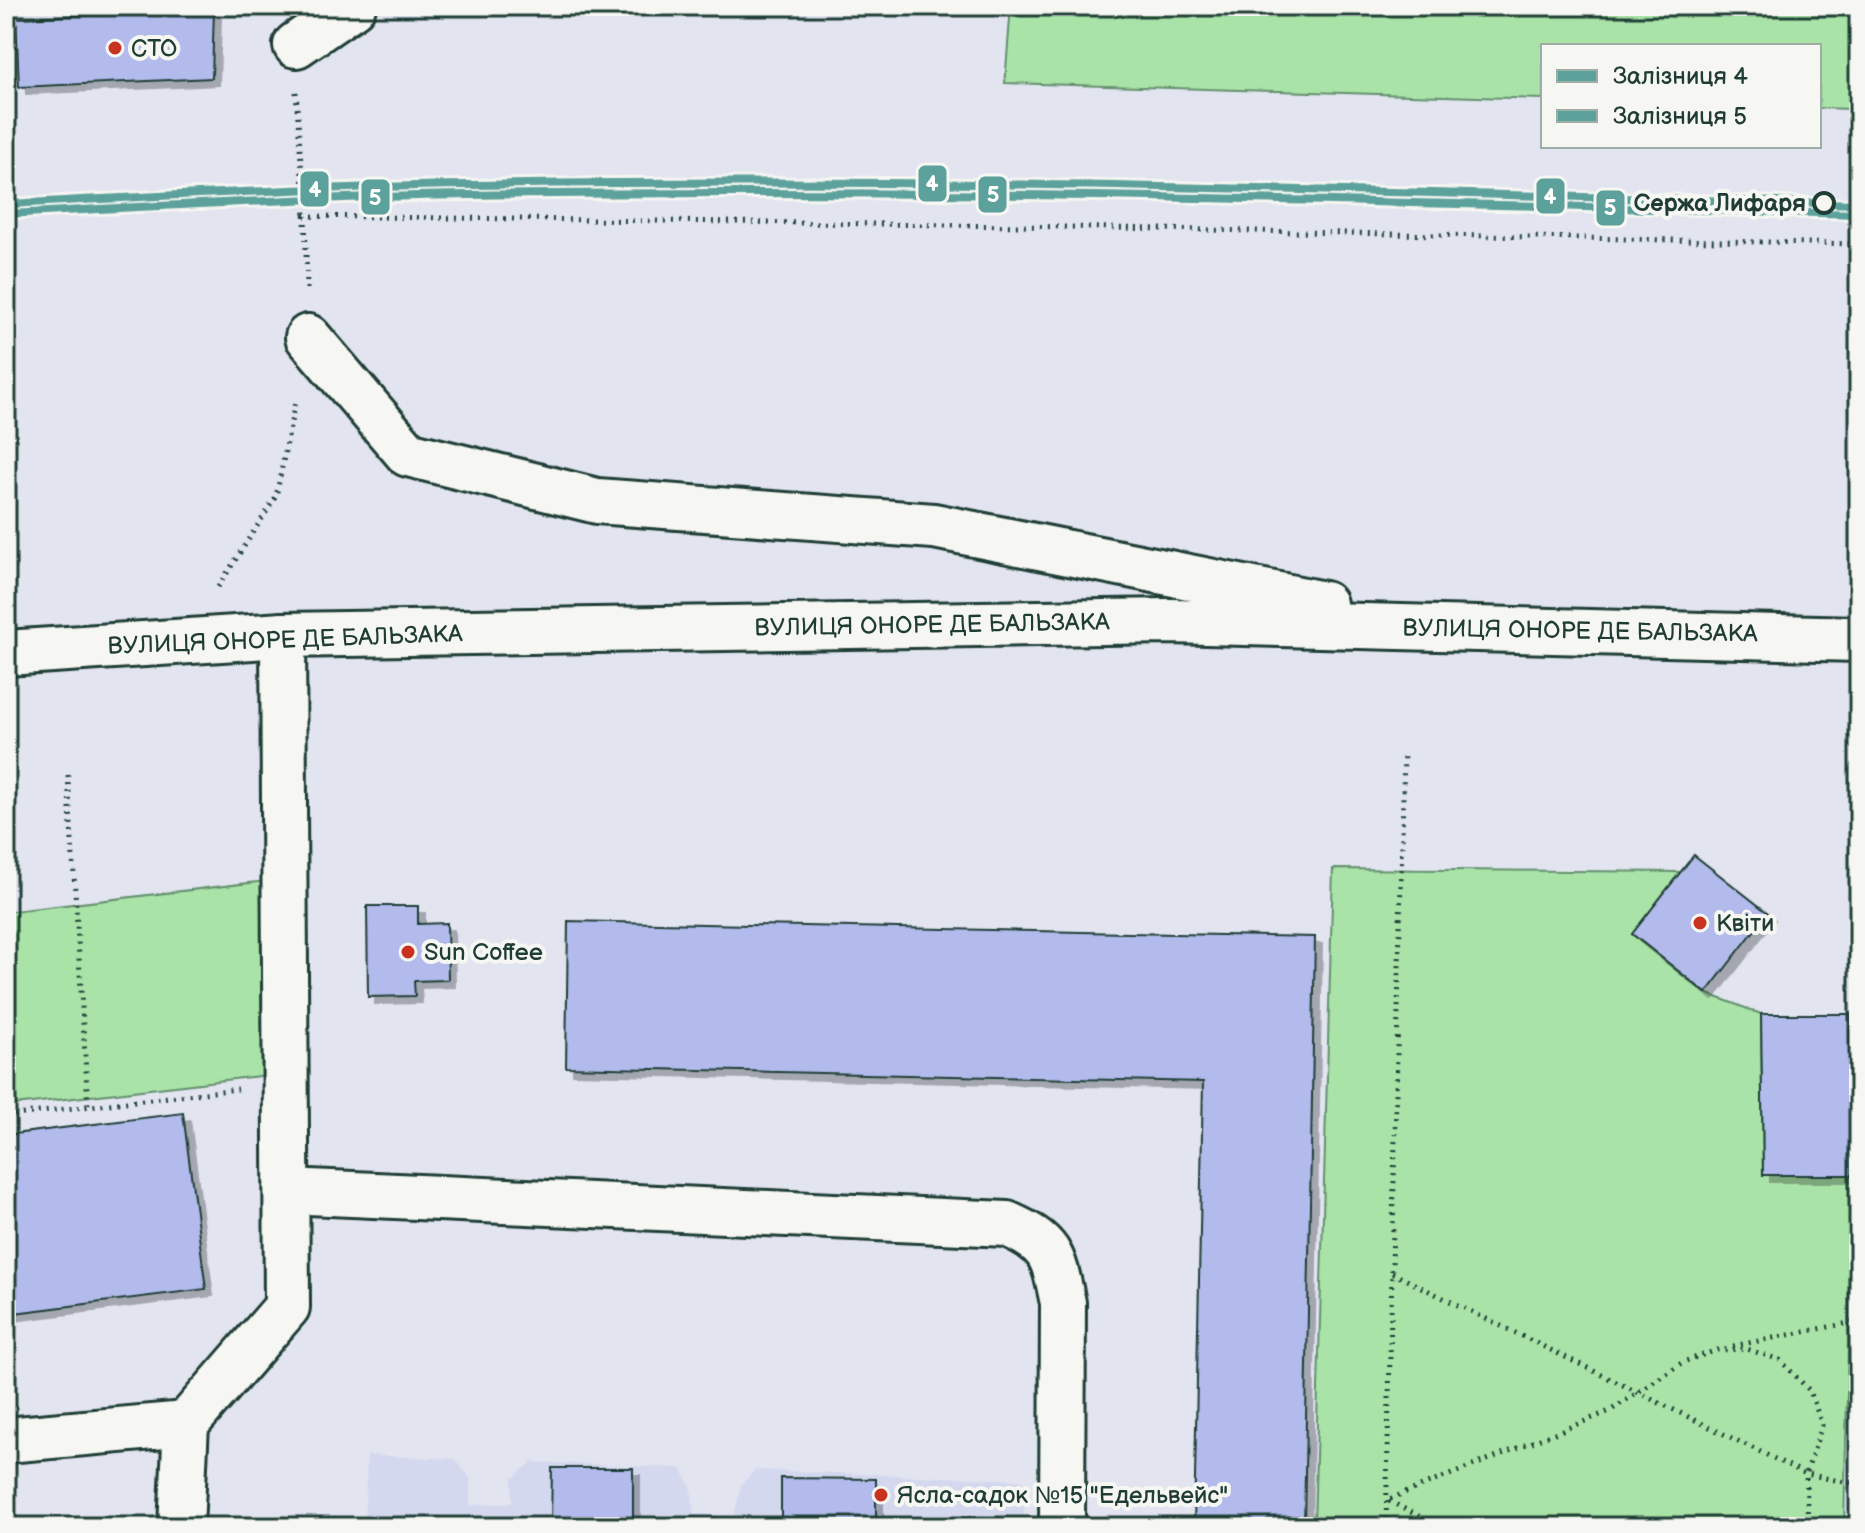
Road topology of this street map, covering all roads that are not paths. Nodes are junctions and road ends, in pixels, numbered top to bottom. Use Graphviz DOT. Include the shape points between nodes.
graph roads {
  1 [pos="353,6"];
  2 [pos="296,45"];
  3 [pos="308,337"];
  4 [pos="1444,628"];
  5 [pos="283,635"];
  6 [pos="1859,639"];
  7 [pos="6,653"];
  8 [pos="287,1191"];
  9 [pos="186,1424"];
  10 [pos="6,1440"];
  11 [pos="181,1527"];
  12 [pos="1062,1527"];
  1 -- 2 [label="street"];
  3 -- 4 [label="street" via="408,454 597,501 934,526"];
  4 -- 5 [label="street, ВУЛИЦЯ ОНОРЕ ДЕ БАЛЬЗАКА" via="1170,621"];
  4 -- 6 [label="street, ВУЛИЦЯ ОНОРЕ ДЕ БАЛЬЗАКА"];
  5 -- 7 [label="street, ВУЛИЦЯ ОНОРЕ ДЕ БАЛЬЗАКА"];
  5 -- 8 [label="street"];
  8 -- 9 [label="street" via="287,1307"];
  8 -- 12 [label="street" via="1007,1224 1040,1239 1056,1266 1063,1303"];
  9 -- 10 [label="street"];
  9 -- 11 [label="street"];
}
